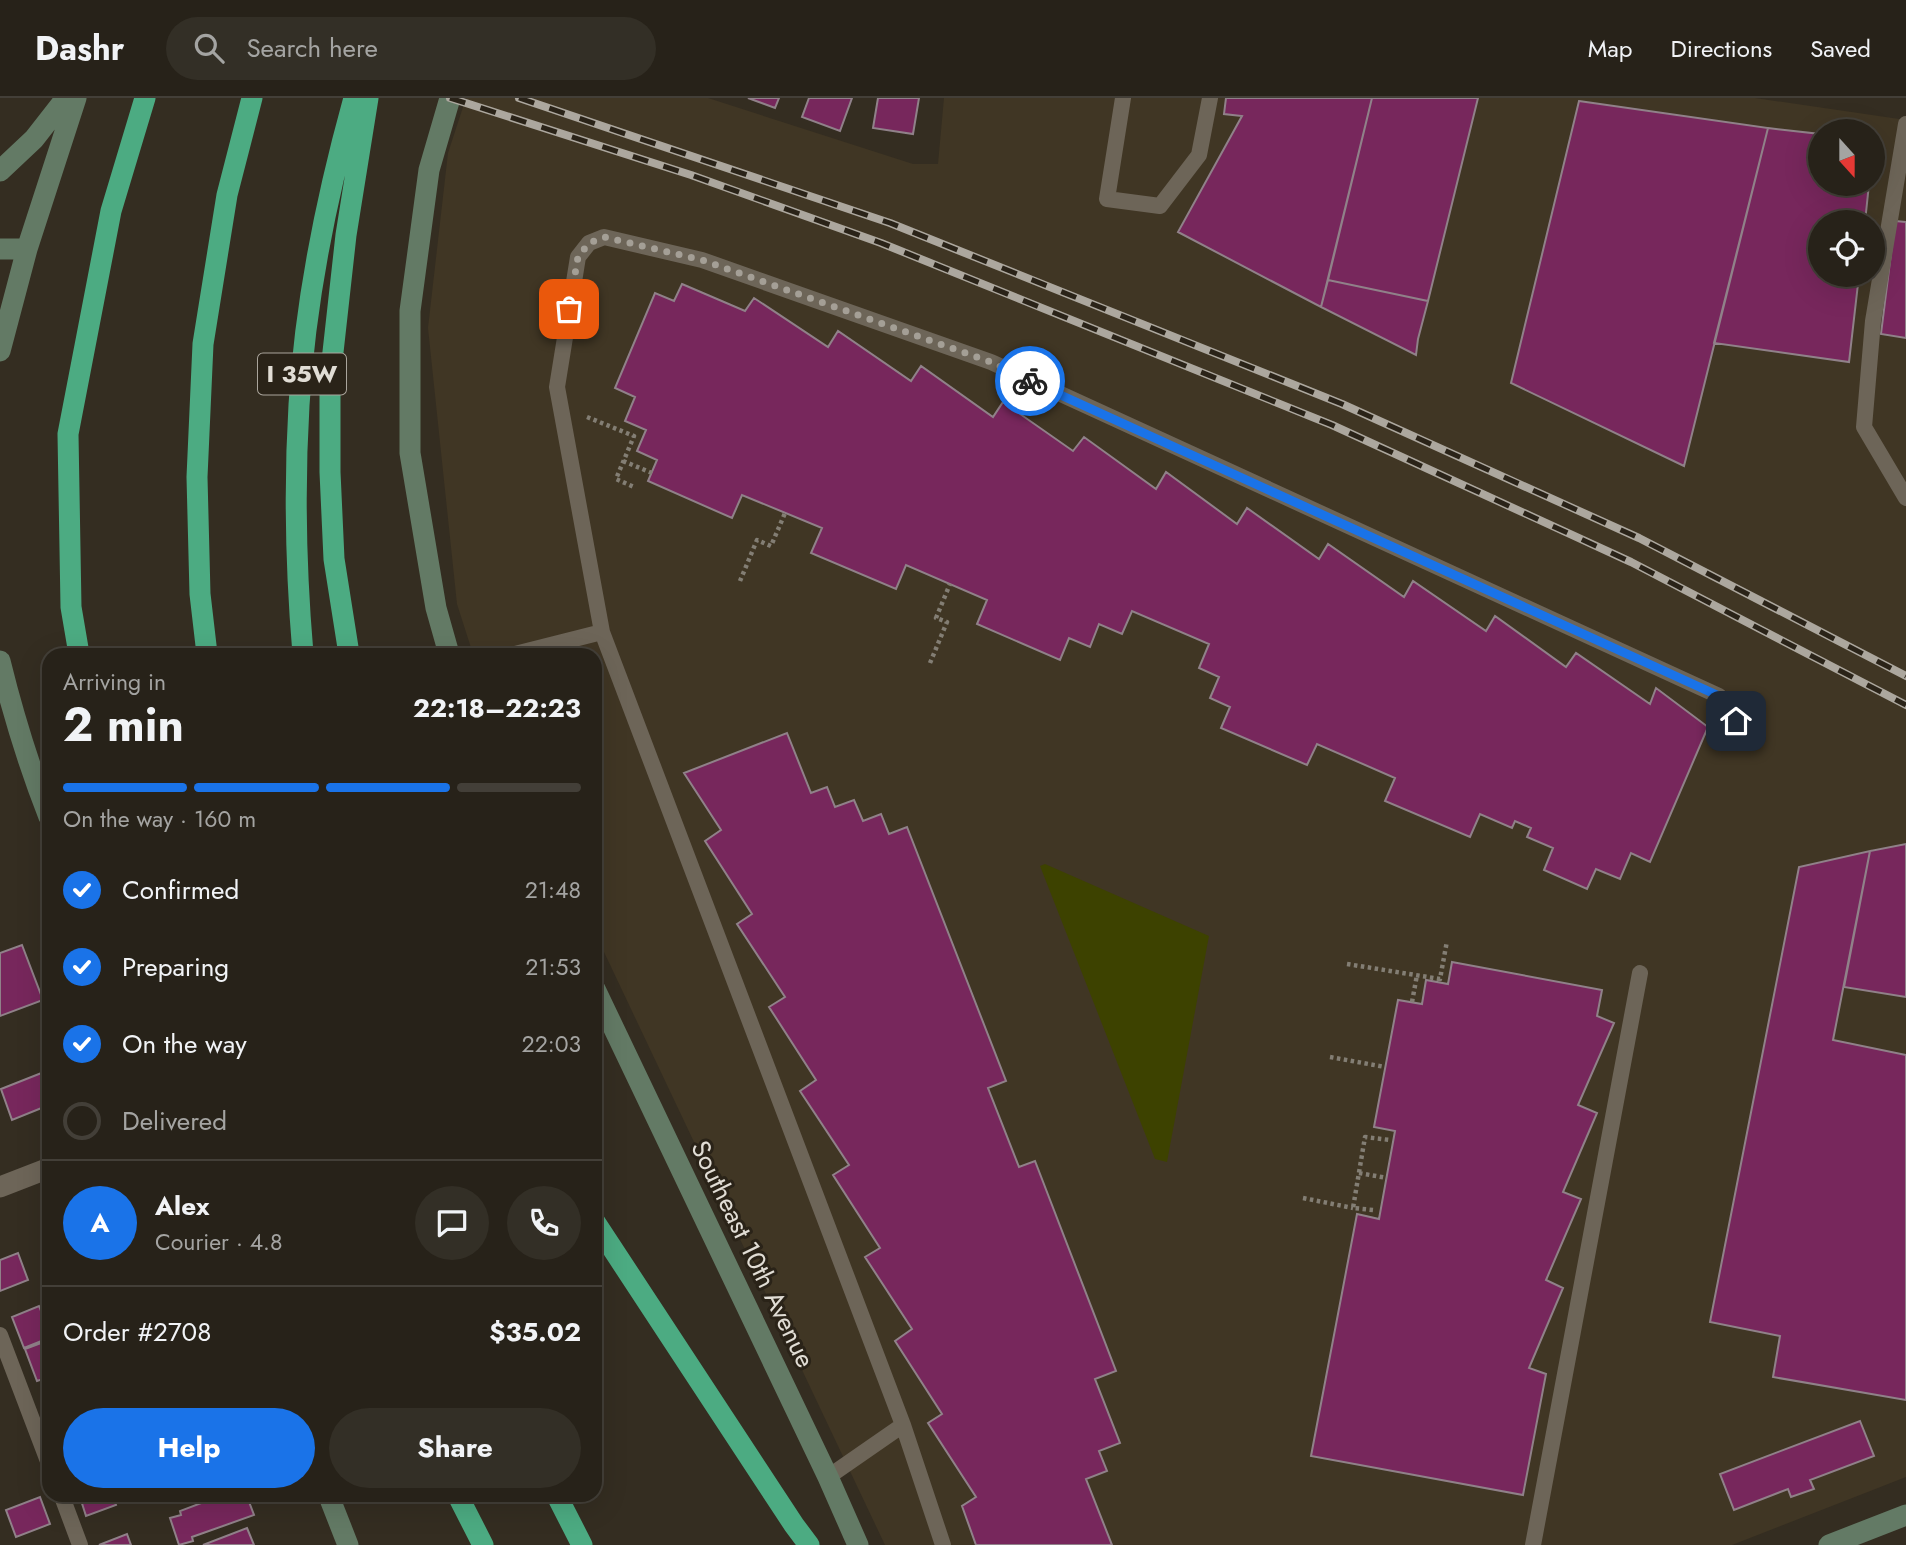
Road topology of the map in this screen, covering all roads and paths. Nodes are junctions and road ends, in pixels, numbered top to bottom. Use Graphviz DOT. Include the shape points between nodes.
graph roads {
  1 [pos="66,98"];
  2 [pos="76,98"];
  3 [pos="145,98"];
  4 [pos="251,98"];
  5 [pos="354,98"];
  6 [pos="368,98"];
  7 [pos="450,98"];
  8 [pos="1123,98"];
  9 [pos="1210,98"];
  10 [pos="1906,124"];
  11 [pos="0,171"];
  12 [pos="0,249"];
  13 [pos="27,249"];
  14 [pos="0,351"];
  15 [pos="562,418"];
  16 [pos="624,461"];
  17 [pos="652,473"];
  18 [pos="634,487"];
  19 [pos="1906,498"];
  20 [pos="785,513"];
  21 [pos="740,581"];
  22 [pos="950,584"];
  23 [pos="602,632"];
  24 [pos="78,648"];
  25 [pos="206,648"];
  26 [pos="302,648"];
  27 [pos="348,648"];
  28 [pos="447,648"];
  29 [pos="539,648"];
  30 [pos="0,661"];
  31 [pos="930,663"];
  32 [pos="1736,721"];
  33 [pos="42,799"];
  34 [pos="1447,941"];
  35 [pos="1347,964"];
  36 [pos="1640,972"];
  37 [pos="1417,975"];
  38 [pos="1412,1002"];
  39 [pos="602,1004"];
  40 [pos="1330,1057"];
  41 [pos="1385,1068"];
  42 [pos="1390,1140"];
  43 [pos="42,1171"];
  44 [pos="1359,1173"];
  45 [pos="1387,1178"];
  46 [pos="0,1187"];
  47 [pos="1303,1198"];
  48 [pos="1353,1208"];
  49 [pos="1373,1210"];
  50 [pos="602,1233"];
  51 [pos="0,1335"];
  52 [pos="903,1424"];
  53 [pos="42,1446"];
  54 [pos="828,1477"];
  55 [pos="64,1502"];
  56 [pos="331,1502"];
  57 [pos="461,1502"];
  58 [pos="560,1502"];
  59 [pos="1906,1515"];
  60 [pos="80,1545"];
  61 [pos="348,1545"];
  62 [pos="483,1545"];
  63 [pos="582,1545"];
  64 [pos="809,1545"];
  65 [pos="858,1545"];
  66 [pos="943,1545"];
  67 [pos="1533,1545"];
  68 [pos="1829,1545"];
  1 -- 11 [label="street" via="34,139"];
  2 -- 13 [label="street"];
  3 -- 24 [label="highway" via="111,211 68,434 71,607"];
  4 -- 25 [label="highway" via="227,195 203,344 197,477"];
  5 -- 26 [label="highway, I 35W" via="325,220 299,404 296,503"];
  6 -- 27 [label="highway" via="330,379 334,559"];
  7 -- 28 [label="street" via="429,170 410,311 410,453 436,608"];
  8 -- 9 [label="lane" via="1107,199 1160,206 1199,155"];
  10 -- 19 [label="lane" via="1873,321 1864,427"];
  12 -- 13 [label="street"];
  13 -- 14 [label="street"];
  15 -- 16 [label="path" via="580,414 634,436"];
  15 -- 23 [label="lane"];
  15 -- 32 [label="lane" via="556,387 578,257 589,243 604,237 702,260 991,362 1719,696"];
  16 -- 17 [label="path"];
  16 -- 18 [label="path" via="616,479"];
  20 -- 21 [label="path" via="771,546 757,540"];
  22 -- 31 [label="path" via="936,618 947,622"];
  23 -- 29 [label="lane"];
  23 -- 52 [label="lane"];
  30 -- 33 [label="street"];
  34 -- 37 [label="path" via="1440,980"];
  35 -- 37 [label="path"];
  36 -- 67 [label="lane"];
  37 -- 38 [label="path"];
  39 -- 54 [label="street, Southeast 10th Avenue"];
  40 -- 41 [label="path"];
  42 -- 44 [label="path" via="1365,1137"];
  43 -- 46 [label="street"];
  44 -- 45 [label="path"];
  44 -- 48 [label="path"];
  47 -- 48 [label="path"];
  48 -- 49 [label="path"];
  50 -- 64 [label="highway"];
  51 -- 53 [label="lane"];
  52 -- 54 [label="lane"];
  52 -- 66 [label="lane"];
  54 -- 65 [label="street, Southeast 10th Avenue"];
  55 -- 60 [label="lane"];
  56 -- 61 [label="street"];
  57 -- 62 [label="highway"];
  58 -- 63 [label="highway"];
  59 -- 68 [label="street"];
}
